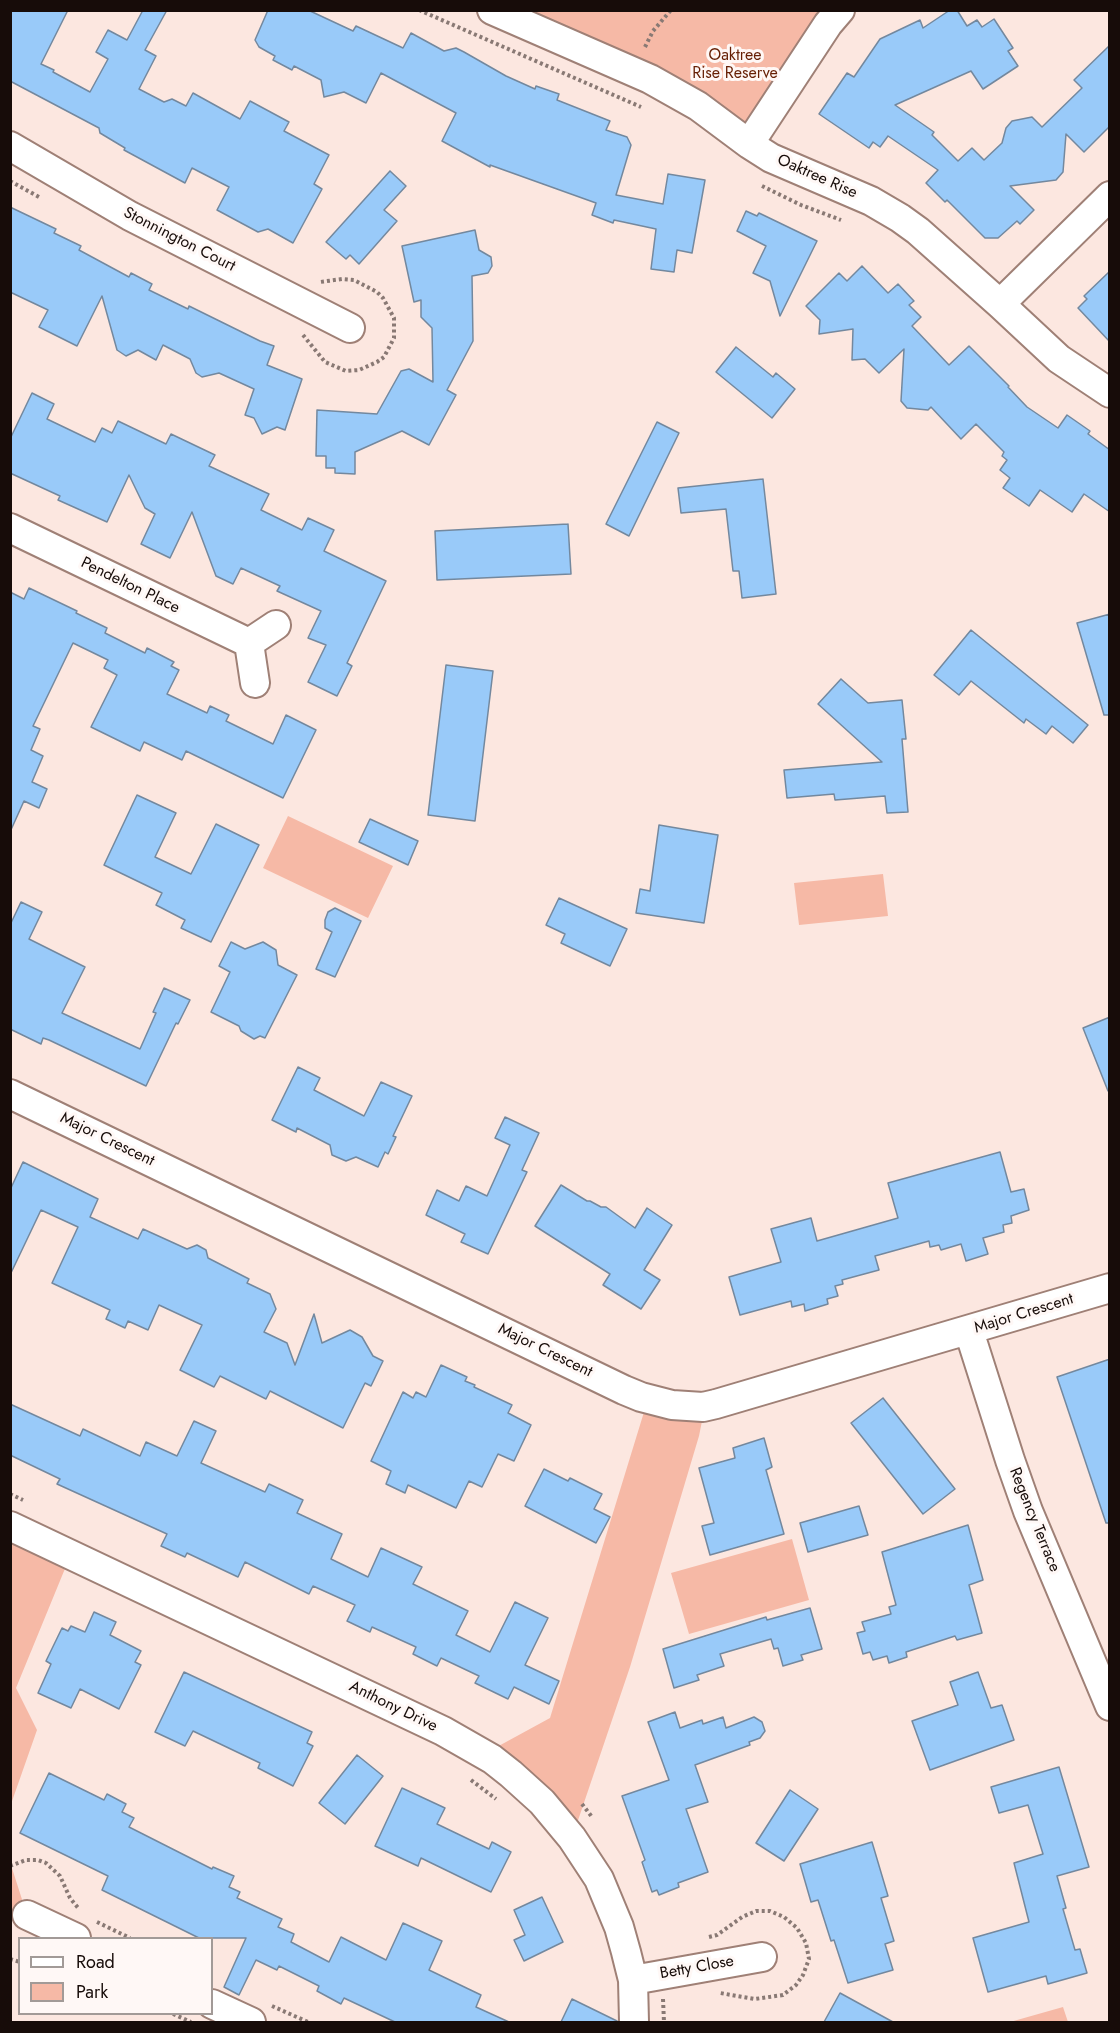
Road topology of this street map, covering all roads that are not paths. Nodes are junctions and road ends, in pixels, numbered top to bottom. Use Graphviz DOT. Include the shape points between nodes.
graph roads {
  1 [pos="492,10"];
  2 [pos="840,10"];
  3 [pos="749,144"];
  4 [pos="10,146"];
  5 [pos="1110,196"];
  6 [pos="1000,304"];
  7 [pos="350,328"];
  8 [pos="1110,393"];
  9 [pos="10,528"];
  10 [pos="276,625"];
  11 [pos="249,643"];
  12 [pos="255,683"];
  13 [pos="10,1094"];
  14 [pos="1110,1288"];
  15 [pos="969,1331"];
  16 [pos="10,1526"];
  17 [pos="1110,1706"];
  18 [pos="27,1915"];
  19 [pos="84,1924"];
  20 [pos="762,1957"];
  21 [pos="633,1980"];
  22 [pos="213,2004"];
  23 [pos="251,2022"];
  24 [pos="634,2022"];
  1 -- 3 [label="street, Oaktree Rise" via="680,94"];
  2 -- 3 [label="street"];
  3 -- 6 [label="street, Oaktree Rise" via="900,218"];
  4 -- 7 [label="street, Stonnington Court" via="130,216"];
  5 -- 6 [label="street"];
  6 -- 8 [label="street, Oaktree Rise" via="1059,359"];
  9 -- 11 [label="street, Pendelton Place"];
  10 -- 11 [label="street"];
  11 -- 12 [label="street"];
  13 -- 15 [label="street, Major Crescent" via="656,1402 703,1407"];
  14 -- 15 [label="street, Major Crescent"];
  15 -- 17 [label="street, Regency Terrace" via="1028,1511"];
  16 -- 21 [label="street, Anthony Drive" via="400,1710 492,1759 543,1802 584,1855 619,1927"];
  18 -- 19 [label="street"];
  20 -- 21 [label="street, Betty Close"];
  21 -- 24 [label="street, Anthony Drive"];
  22 -- 23 [label="street"];
}
